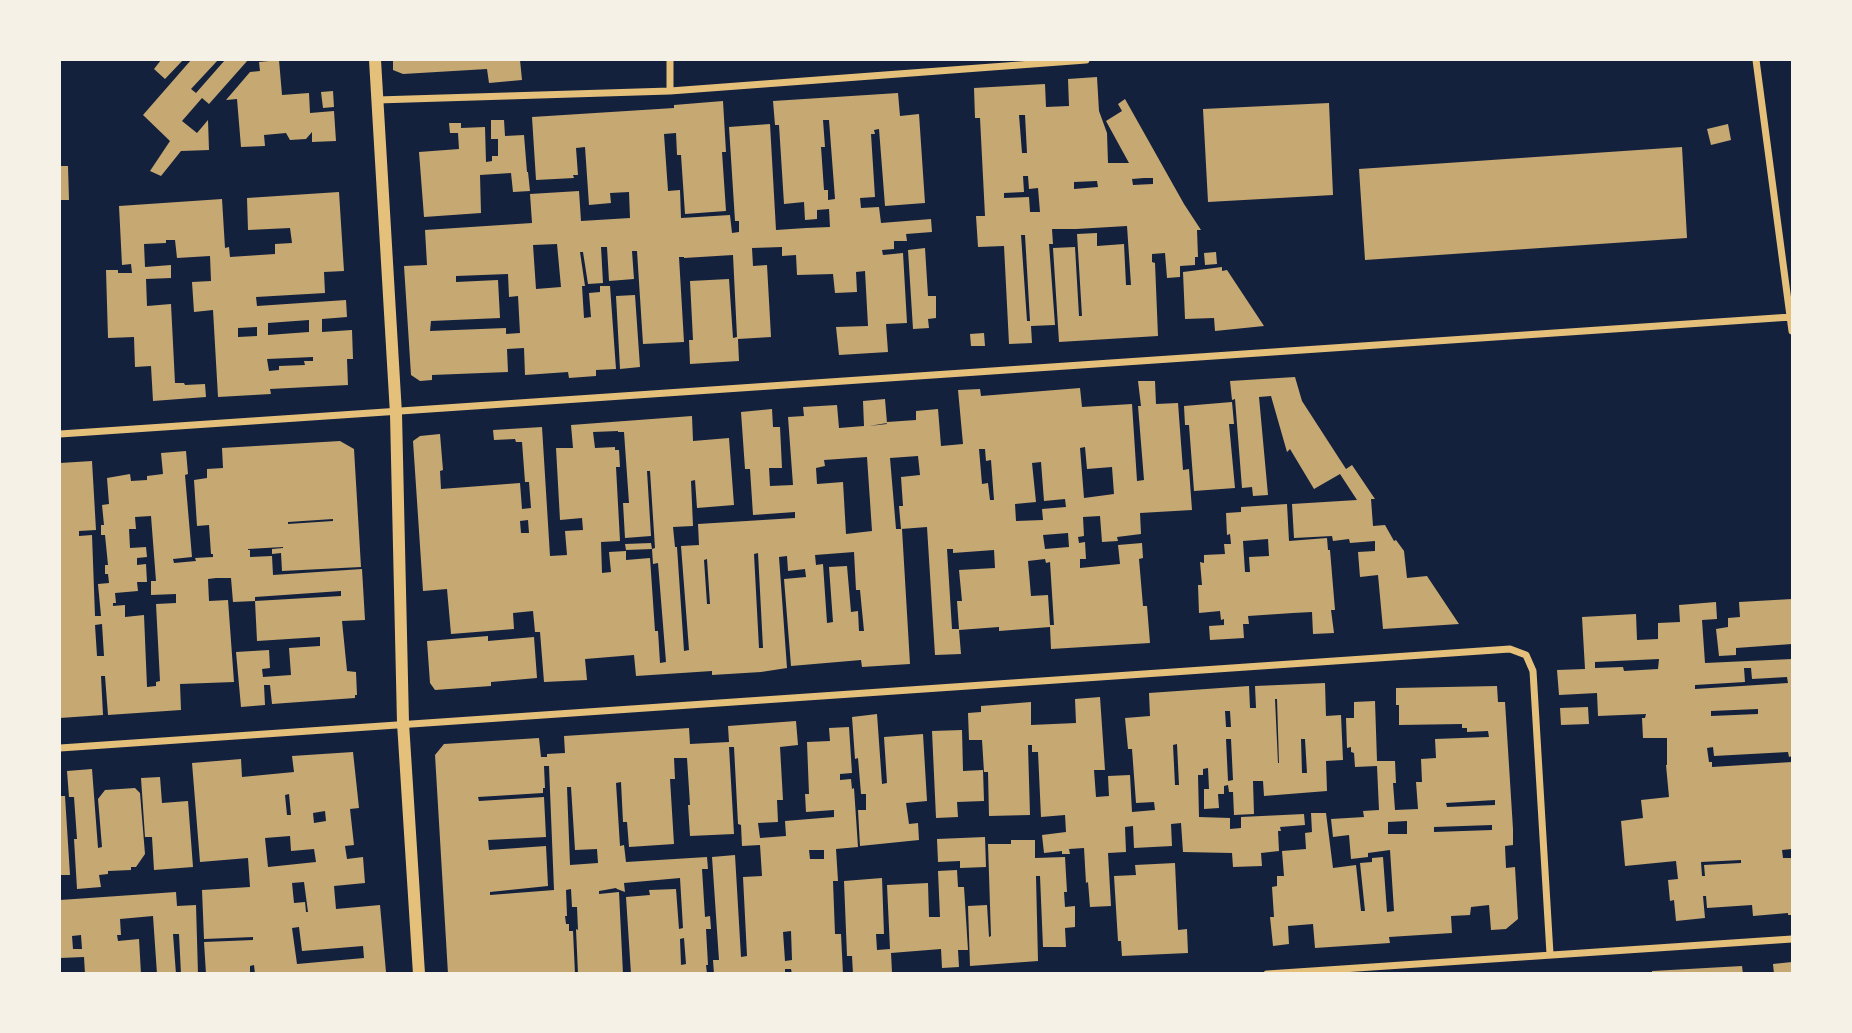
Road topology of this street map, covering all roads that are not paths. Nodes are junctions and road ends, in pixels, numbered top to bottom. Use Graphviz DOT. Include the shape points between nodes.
graph roads {
  1 [pos="374,60"];
  2 [pos="670,60"];
  3 [pos="980,60"];
  4 [pos="1086,60"];
  5 [pos="1756,60"];
  6 [pos="980,69"];
  7 [pos="670,91"];
  8 [pos="376,100"];
  9 [pos="1791,317"];
  10 [pos="1793,331"];
  11 [pos="396,414"];
  12 [pos="60,434"];
  13 [pos="403,723"];
  14 [pos="60,748"];
  15 [pos="1793,939"];
  16 [pos="1550,954"];
  17 [pos="419,974"];
  18 [pos="1267,974"];
  1 -- 8 [label="street"];
  2 -- 7 [label="street"];
  3 -- 6 [label="street"];
  4 -- 6 [label="street"];
  5 -- 9 [label="street"];
  6 -- 7 [label="street"];
  7 -- 8 [label="street"];
  8 -- 11 [label="street"];
  9 -- 10 [label="street"];
  9 -- 11 [label="street"];
  11 -- 12 [label="street"];
  11 -- 13 [label="street"];
  13 -- 14 [label="street"];
  13 -- 16 [label="street" via="1510,649 1526,655 1533,671"];
  13 -- 17 [label="street"];
  15 -- 16 [label="street"];
  16 -- 18 [label="street"];
}
